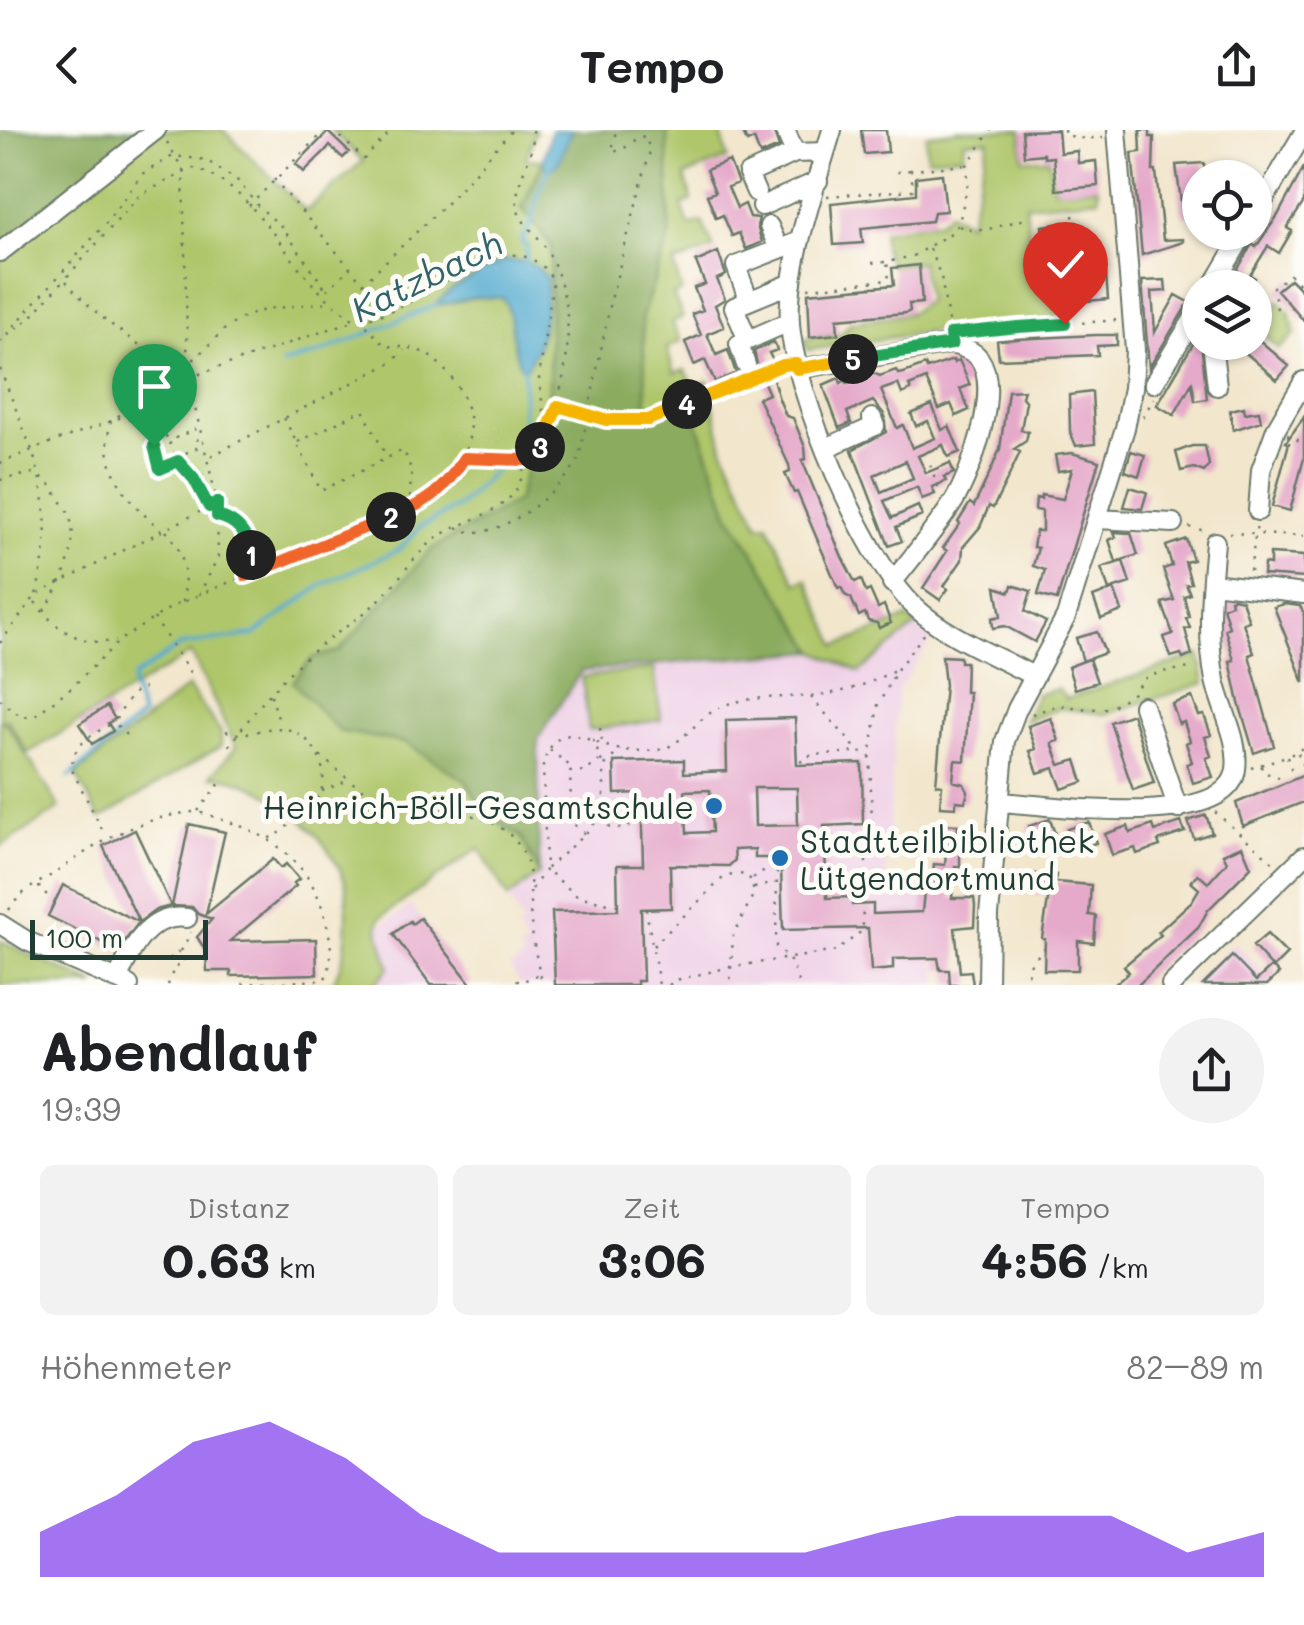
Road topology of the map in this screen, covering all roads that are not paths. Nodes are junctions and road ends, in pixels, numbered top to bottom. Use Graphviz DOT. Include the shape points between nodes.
graph roads {
  1 [pos="159,130"];
  2 [pos="786,130"];
  3 [pos="832,130"];
  4 [pos="1302,131"];
  5 [pos="1111,133"];
  6 [pos="826,152"];
  7 [pos="795,153"];
  8 [pos="1272,185"];
  9 [pos="816,189"];
  10 [pos="769,226"];
  11 [pos="800,241"];
  12 [pos="779,249"];
  13 [pos="0,252"];
  14 [pos="792,286"];
  15 [pos="745,290"];
  16 [pos="790,322"];
  17 [pos="744,331"];
  18 [pos="1182,346"];
  19 [pos="1214,360"];
  20 [pos="746,364"];
  21 [pos="797,366"];
  22 [pos="1304,381"];
  23 [pos="1154,383"];
  24 [pos="1218,386"];
  25 [pos="872,418"];
  26 [pos="826,448"];
  27 [pos="1258,512"];
  28 [pos="1097,519"];
  29 [pos="1173,523"];
  30 [pos="1211,537"];
  31 [pos="892,582"];
  32 [pos="1212,583"];
  33 [pos="1304,594"];
  34 [pos="1034,676"];
  35 [pos="1143,706"];
  36 [pos="999,802"];
  37 [pos="1178,809"];
  38 [pos="1297,866"];
  39 [pos="187,918"];
  40 [pos="3,919"];
  41 [pos="123,982"];
  42 [pos="988,985"];
  43 [pos="1171,985"];
  1 -- 13 [label="street"];
  2 -- 7 [label="street"];
  3 -- 6 [label="street"];
  4 -- 8 [label="street"];
  5 -- 28 [label="street" via="1135,358 1125,428"];
  6 -- 7 [label="street"];
  6 -- 9 [label="street"];
  7 -- 9 [label="street" via="748,174 759,199"];
  9 -- 11 [label="street"];
  10 -- 12 [label="street"];
  11 -- 12 [label="street"];
  11 -- 14 [label="street"];
  12 -- 15 [label="street" via="736,266"];
  14 -- 16 [label="street"];
  14 -- 17 [label="street" via="734,307"];
  16 -- 20 [label="street" via="739,344"];
  16 -- 21 [label="street"];
  18 -- 23 [label="street"];
  19 -- 24 [label="street"];
  21 -- 26 [label="street"];
  21 -- 31 [label="street" via="952,344 980,359 986,397 972,465 948,509"];
  22 -- 27 [label="street" via="1261,470"];
  25 -- 26 [label="street" via="875,426"];
  26 -- 31 [label="street" via="867,544"];
  28 -- 29 [label="street"];
  28 -- 34 [label="street" via="1066,616"];
  30 -- 32 [label="street"];
  31 -- 34 [label="street" via="934,622"];
  32 -- 33 [label="street"];
  32 -- 37 [label="street" via="1212,658 1236,772 1230,784"];
  34 -- 36 [label="street" via="1006,741"];
  35 -- 37 [label="street"];
  36 -- 37 [label="street"];
  36 -- 42 [label="street"];
  38 -- 43 [label="street"];
  39 -- 41 [label="street" via="164,919 144,932"];
  40 -- 41 [label="street" via="27,940"];
}
